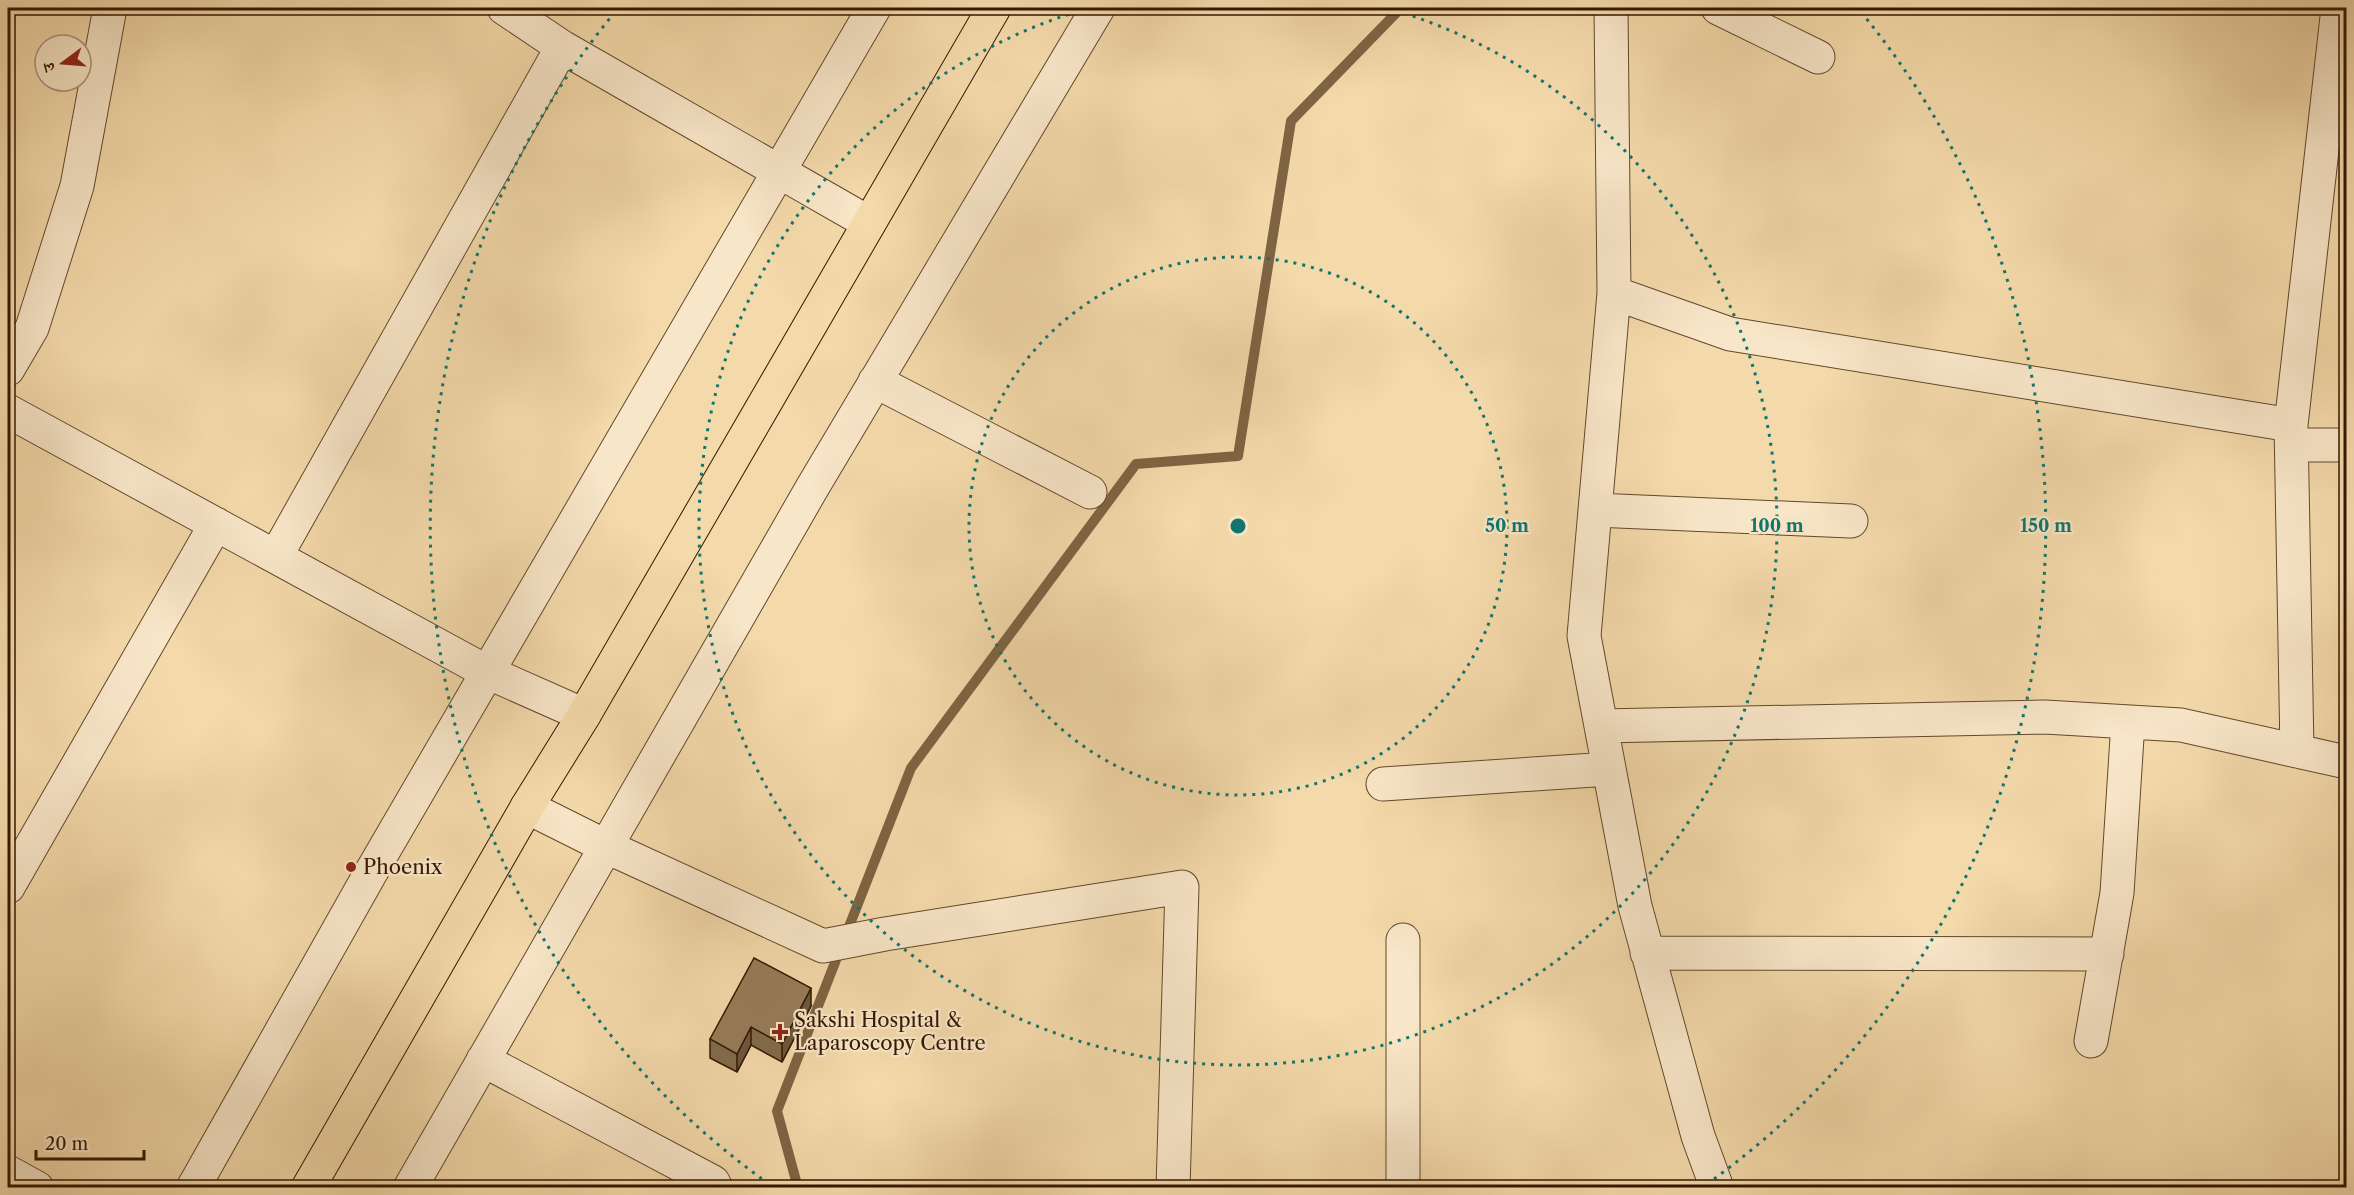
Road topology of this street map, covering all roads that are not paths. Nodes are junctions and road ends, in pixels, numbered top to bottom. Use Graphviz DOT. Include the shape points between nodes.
graph roads {
  1 [pos="110,8"];
  2 [pos="504,8"];
  3 [pos="874,8"];
  4 [pos="994,8"];
  5 [pos="1098,8"];
  6 [pos="1611,8"];
  7 [pos="1718,8"];
  8 [pos="2338,8"];
  9 [pos="562,47"];
  10 [pos="1818,57"];
  11 [pos="778,173"];
  12 [pos="869,223"];
  13 [pos="1614,293"];
  14 [pos="8,369"];
  15 [pos="875,381"];
  16 [pos="8,411"];
  17 [pos="2292,435"];
  18 [pos="2346,445"];
  19 [pos="1090,492"];
  20 [pos="1595,510"];
  21 [pos="1851,521"];
  22 [pos="216,524"];
  23 [pos="276,556"];
  24 [pos="487,672"];
  25 [pos="584,715"];
  26 [pos="2128,722"];
  27 [pos="1601,726"];
  28 [pos="2297,751"];
  29 [pos="2346,762"];
  30 [pos="1609,769"];
  31 [pos="1383,784"];
  32 [pos="527,807"];
  33 [pos="605,846"];
  34 [pos="8,887"];
  35 [pos="1403,940"];
  36 [pos="1647,953"];
  37 [pos="2107,954"];
  38 [pos="2091,1041"];
  39 [pos="483,1060"];
  40 [pos="8,1172"];
  41 [pos="37,1188"];
  42 [pos="192,1188"];
  43 [pos="308,1188"];
  44 [pos="410,1188"];
  45 [pos="716,1188"];
  46 [pos="1173,1188"];
  47 [pos="1403,1188"];
  48 [pos="1717,1188"];
  1 -- 14 [label="street" via="77,186 32,328"];
  2 -- 9 [label="street"];
  3 -- 11 [label="street"];
  4 -- 12 [label="main road"];
  5 -- 15 [label="street"];
  6 -- 13 [label="street"];
  7 -- 10 [label="street"];
  8 -- 17 [label="street"];
  9 -- 11 [label="street"];
  9 -- 23 [label="street"];
  11 -- 12 [label="street"];
  11 -- 24 [label="street"];
  12 -- 25 [label="main road"];
  13 -- 17 [label="street" via="1730,334"];
  13 -- 20 [label="street"];
  15 -- 19 [label="street"];
  15 -- 33 [label="street"];
  16 -- 22 [label="street"];
  17 -- 18 [label="street"];
  17 -- 28 [label="street"];
  20 -- 21 [label="street"];
  20 -- 27 [label="street" via="1584,636"];
  22 -- 23 [label="street"];
  22 -- 34 [label="street"];
  23 -- 24 [label="street"];
  24 -- 25 [label="street"];
  24 -- 42 [label="street"];
  25 -- 32 [label="main road"];
  26 -- 27 [label="street" via="2045,717"];
  26 -- 28 [label="street" via="2181,725"];
  26 -- 37 [label="street" via="2117,893"];
  27 -- 30 [label="street"];
  28 -- 29 [label="street"];
  30 -- 31 [label="street"];
  30 -- 36 [label="street"];
  32 -- 33 [label="street"];
  32 -- 43 [label="main road"];
  33 -- 39 [label="street"];
  33 -- 46 [label="street" via="823,946 1182,887"];
  35 -- 47 [label="street"];
  36 -- 37 [label="street"];
  36 -- 48 [label="street" via="1698,1136"];
  37 -- 38 [label="street"];
  39 -- 44 [label="street"];
  39 -- 45 [label="street" via="713,1182"];
  40 -- 41 [label="street"];
}
